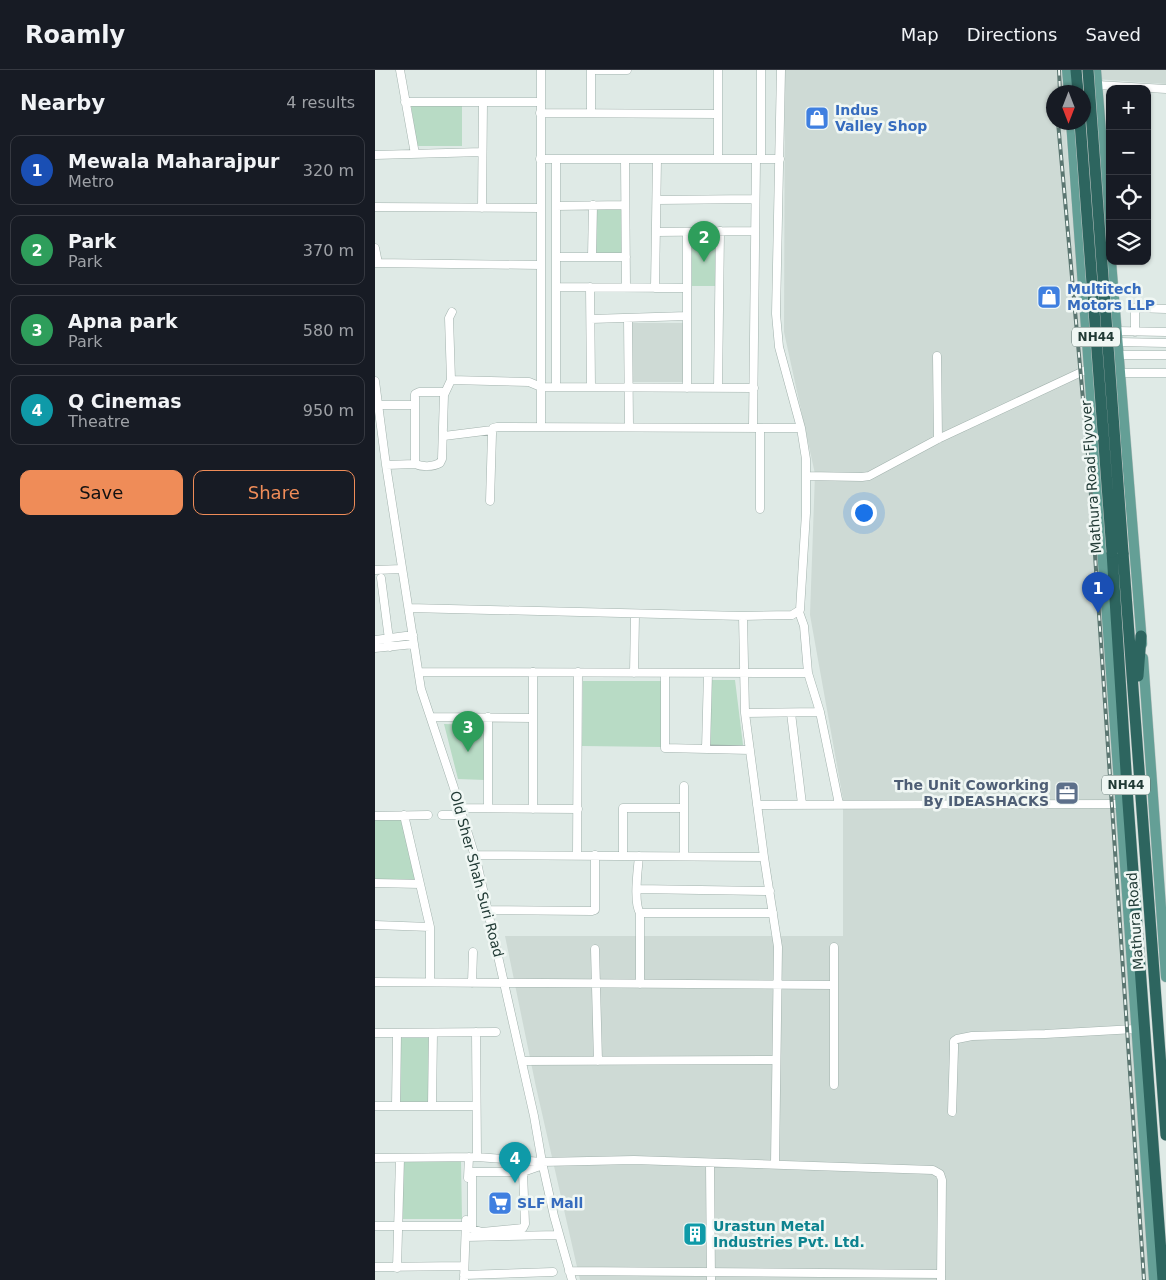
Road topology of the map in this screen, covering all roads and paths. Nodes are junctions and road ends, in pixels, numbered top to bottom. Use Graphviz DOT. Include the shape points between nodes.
graph roads {
  1 [pos="400,70"];
  2 [pos="541,70"];
  3 [pos="591,70"];
  4 [pos="627,70"];
  5 [pos="718,70"];
  6 [pos="761,70"];
  7 [pos="781,70"];
  8 [pos="1067,70"];
  9 [pos="1076,70"];
  10 [pos="1087,70"];
  11 [pos="1096,70"];
  12 [pos="1068,85"];
  13 [pos="1077,85"];
  14 [pos="1097,85"];
  15 [pos="1166,89"];
  16 [pos="405,102"];
  17 [pos="483,102"];
  18 [pos="541,102"];
  19 [pos="541,113"];
  20 [pos="591,113"];
  21 [pos="718,114"];
  22 [pos="1072,130"];
  23 [pos="1081,130"];
  24 [pos="482,152"];
  25 [pos="415,154"];
  26 [pos="375,155"];
  27 [pos="540,159"];
  28 [pos="556,159"];
  29 [pos="625,159"];
  30 [pos="657,159"];
  31 [pos="718,159"];
  32 [pos="758,159"];
  33 [pos="780,159"];
  34 [pos="755,199"];
  35 [pos="657,200"];
  36 [pos="593,205"];
  37 [pos="625,205"];
  38 [pos="556,206"];
  39 [pos="375,207"];
  40 [pos="482,208"];
  41 [pos="540,208"];
  42 [pos="1108,220"];
  43 [pos="755,231"];
  44 [pos="656,232"];
  45 [pos="687,232"];
  46 [pos="720,232"];
  47 [pos="375,248"];
  48 [pos="556,257"];
  49 [pos="592,257"];
  50 [pos="625,257"];
  51 [pos="376,263"];
  52 [pos="540,265"];
  53 [pos="1111,265"];
  54 [pos="1113,280"];
  55 [pos="1083,282"];
  56 [pos="556,287"];
  57 [pos="591,287"];
  58 [pos="626,287"];
  59 [pos="655,288"];
  60 [pos="687,288"];
  61 [pos="1166,309"];
  62 [pos="452,312"];
  63 [pos="687,316"];
  64 [pos="628,318"];
  65 [pos="591,319"];
  66 [pos="1117,331"];
  67 [pos="1135,332"];
  68 [pos="1166,332"];
  69 [pos="1118,342"];
  70 [pos="1166,343"];
  71 [pos="1119,355"];
  72 [pos="1166,355"];
  73 [pos="937,356"];
  74 [pos="1090,368"];
  75 [pos="1120,373"];
  76 [pos="1166,373"];
  77 [pos="451,380"];
  78 [pos="375,381"];
  79 [pos="541,387"];
  80 [pos="556,387"];
  81 [pos="591,388"];
  82 [pos="629,388"];
  83 [pos="687,388"];
  84 [pos="718,388"];
  85 [pos="754,388"];
  86 [pos="445,392"];
  87 [pos="378,405"];
  88 [pos="414,405"];
  89 [pos="541,426"];
  90 [pos="629,426"];
  91 [pos="757,427"];
  92 [pos="801,428"];
  93 [pos="492,430"];
  94 [pos="444,436"];
  95 [pos="938,439"];
  96 [pos="384,446"];
  97 [pos="375,448"];
  98 [pos="415,464"];
  99 [pos="386,465"];
  100 [pos="807,476"];
  101 [pos="490,501"];
  102 [pos="760,509"];
  103 [pos="1118,553"];
  104 [pos="402,569"];
  105 [pos="375,570"];
  106 [pos="381,578"];
  107 [pos="409,608"];
  108 [pos="799,612"];
  109 [pos="635,615"];
  110 [pos="743,616"];
  111 [pos="413,635"];
  112 [pos="1141,636"];
  113 [pos="375,640"];
  114 [pos="389,642"];
  115 [pos="414,644"];
  116 [pos="375,648"];
  117 [pos="419,672"];
  118 [pos="533,672"];
  119 [pos="578,672"];
  120 [pos="634,673"];
  121 [pos="665,673"];
  122 [pos="708,673"];
  123 [pos="744,673"];
  124 [pos="808,673"];
  125 [pos="1134,705"];
  126 [pos="791,712"];
  127 [pos="820,712"];
  128 [pos="745,713"];
  129 [pos="431,717"];
  130 [pos="488,717"];
  131 [pos="533,718"];
  132 [pos="706,749"];
  133 [pos="750,750"];
  134 [pos="683,786"];
  135 [pos="757,804"];
  136 [pos="802,804"];
  137 [pos="839,804"];
  138 [pos="1121,804"];
  139 [pos="488,808"];
  140 [pos="684,808"];
  141 [pos="533,809"];
  142 [pos="577,809"];
  143 [pos="461,812"];
  144 [pos="404,815"];
  145 [pos="428,815"];
  146 [pos="442,815"];
  147 [pos="375,816"];
  148 [pos="475,855"];
  149 [pos="577,856"];
  150 [pos="595,856"];
  151 [pos="623,856"];
  152 [pos="639,856"];
  153 [pos="684,856"];
  154 [pos="764,857"];
  155 [pos="375,883"];
  156 [pos="420,884"];
  157 [pos="1126,887"];
  158 [pos="637,889"];
  159 [pos="770,890"];
  160 [pos="487,910"];
  161 [pos="640,913"];
  162 [pos="773,913"];
  163 [pos="375,925"];
  164 [pos="431,927"];
  165 [pos="834,947"];
  166 [pos="595,949"];
  167 [pos="1138,949"];
  168 [pos="473,952"];
  169 [pos="1166,977"];
  170 [pos="375,982"];
  171 [pos="431,982"];
  172 [pos="472,983"];
  173 [pos="504,983"];
  174 [pos="597,984"];
  175 [pos="640,984"];
  176 [pos="778,985"];
  177 [pos="834,985"];
  178 [pos="1135,1029"];
  179 [pos="433,1032"];
  180 [pos="476,1032"];
  181 [pos="496,1032"];
  182 [pos="375,1033"];
  183 [pos="397,1033"];
  184 [pos="776,1060"];
  185 [pos="522,1061"];
  186 [pos="597,1061"];
  187 [pos="834,1085"];
  188 [pos="375,1106"];
  189 [pos="396,1106"];
  190 [pos="432,1106"];
  191 [pos="476,1106"];
  192 [pos="952,1112"];
  193 [pos="1166,1135"];
  194 [pos="469,1157"];
  195 [pos="477,1157"];
  196 [pos="375,1158"];
  197 [pos="400,1158"];
  198 [pos="542,1163"];
  199 [pos="710,1163"];
  200 [pos="775,1164"];
  201 [pos="523,1172"];
  202 [pos="375,1226"];
  203 [pos="397,1226"];
  204 [pos="466,1226"];
  205 [pos="559,1235"];
  206 [pos="466,1237"];
  207 [pos="464,1266"];
  208 [pos="375,1267"];
  209 [pos="397,1268"];
  210 [pos="569,1271"];
  211 [pos="553,1272"];
  212 [pos="711,1276"];
  213 [pos="941,1277"];
  214 [pos="464,1278"];
  215 [pos="1161,1279"];
  216 [pos="572,1280"];
  1 -- 16 [label="street"];
  2 -- 18 [label="street"];
  3 -- 4 [label="street"];
  3 -- 20 [label="street"];
  5 -- 21 [label="street"];
  6 -- 32 [label="street"];
  7 -- 33 [label="street"];
  8 -- 12 [label="main road"];
  9 -- 13 [label="highway"];
  10 -- 103 [label="highway, Mathura Road Flyover / NH44, bridge"];
  11 -- 14 [label="main road"];
  14 -- 15 [label="street"];
  14 -- 42 [label="main road"];
  16 -- 17 [label="street"];
  16 -- 25 [label="street"];
  17 -- 18 [label="street"];
  17 -- 24 [label="street"];
  18 -- 19 [label="street"];
  19 -- 20 [label="street"];
  19 -- 27 [label="street"];
  20 -- 21 [label="street"];
  21 -- 31 [label="street"];
  22 -- 55 [label="main road"];
  23 -- 103 [label="highway, Mathura Road Flyover / NH44, bridge"];
  24 -- 25 [label="street"];
  24 -- 40 [label="street"];
  25 -- 26 [label="street"];
  27 -- 28 [label="street"];
  27 -- 41 [label="street"];
  28 -- 29 [label="street"];
  28 -- 38 [label="street"];
  29 -- 30 [label="street"];
  29 -- 37 [label="street"];
  30 -- 31 [label="street"];
  30 -- 35 [label="street"];
  31 -- 32 [label="street"];
  32 -- 33 [label="street"];
  32 -- 34 [label="street"];
  33 -- 92 [label="street" via="777,326 779,347"];
  34 -- 35 [label="street"];
  34 -- 43 [label="street"];
  35 -- 44 [label="street"];
  36 -- 37 [label="street"];
  36 -- 38 [label="street"];
  36 -- 49 [label="street"];
  37 -- 50 [label="street"];
  38 -- 48 [label="street"];
  39 -- 40 [label="street"];
  40 -- 41 [label="street"];
  41 -- 52 [label="street"];
  43 -- 46 [label="street"];
  43 -- 85 [label="street"];
  44 -- 45 [label="street"];
  44 -- 59 [label="street"];
  45 -- 46 [label="street"];
  45 -- 60 [label="street"];
  46 -- 84 [label="street"];
  47 -- 51 [label="street"];
  48 -- 49 [label="street"];
  48 -- 56 [label="street"];
  49 -- 50 [label="street"];
  50 -- 58 [label="street"];
  51 -- 52 [label="street"];
  52 -- 79 [label="street"];
  53 -- 54 [label="main road"];
  54 -- 55 [label="main road"];
  54 -- 66 [label="main road"];
  55 -- 74 [label="main road"];
  56 -- 57 [label="street"];
  56 -- 80 [label="street"];
  57 -- 58 [label="street"];
  57 -- 65 [label="street"];
  58 -- 59 [label="street"];
  59 -- 60 [label="street"];
  60 -- 63 [label="street"];
  61 -- 67 [label="street" via="1135,308"];
  62 -- 77 [label="street" via="449,318"];
  63 -- 64 [label="street"];
  63 -- 83 [label="street"];
  64 -- 65 [label="street"];
  64 -- 82 [label="street"];
  65 -- 81 [label="street"];
  66 -- 67 [label="street"];
  66 -- 69 [label="main road"];
  67 -- 68 [label="street"];
  69 -- 70 [label="street"];
  69 -- 71 [label="main road"];
  71 -- 72 [label="street"];
  71 -- 75 [label="main road"];
  73 -- 95 [label="street"];
  74 -- 95 [label="street"];
  74 -- 138 [label="main road"];
  75 -- 76 [label="street"];
  75 -- 112 [label="main road"];
  77 -- 79 [label="street" via="529,382"];
  77 -- 86 [label="street"];
  78 -- 87 [label="street, Old Sher Shah Suri Road"];
  79 -- 80 [label="street"];
  79 -- 89 [label="street"];
  80 -- 81 [label="street"];
  81 -- 82 [label="street"];
  82 -- 83 [label="street"];
  82 -- 90 [label="street"];
  83 -- 84 [label="street"];
  84 -- 85 [label="street"];
  85 -- 91 [label="street"];
  86 -- 88 [label="street" via="419,392 415,394"];
  86 -- 94 [label="street"];
  87 -- 88 [label="street"];
  87 -- 96 [label="street, Old Sher Shah Suri Road"];
  88 -- 98 [label="street"];
  89 -- 90 [label="street"];
  89 -- 93 [label="street" via="497,427"];
  90 -- 91 [label="street"];
  91 -- 92 [label="street"];
  91 -- 102 [label="street"];
  92 -- 100 [label="street"];
  93 -- 94 [label="street"];
  93 -- 101 [label="street"];
  94 -- 98 [label="street" via="440,463"];
  95 -- 100 [label="street" via="862,478"];
  96 -- 97 [label="street"];
  96 -- 99 [label="street, Old Sher Shah Suri Road"];
  98 -- 99 [label="street"];
  99 -- 104 [label="street, Old Sher Shah Suri Road"];
  100 -- 108 [label="street" via="802,606"];
  103 -- 125 [label="highway, Mathura Road Flyover / NH44"];
  103 -- 167 [label="highway, Mathura Road Flyover / NH44"];
  104 -- 105 [label="street"];
  104 -- 107 [label="street, Old Sher Shah Suri Road"];
  106 -- 114 [label="street"];
  107 -- 109 [label="street"];
  107 -- 111 [label="street, Old Sher Shah Suri Road"];
  108 -- 110 [label="street"];
  108 -- 124 [label="street" via="804,626"];
  109 -- 110 [label="street"];
  109 -- 120 [label="street"];
  110 -- 123 [label="street"];
  111 -- 114 [label="street"];
  111 -- 115 [label="street, Old Sher Shah Suri Road"];
  112 -- 125 [label="highway"];
  112 -- 169 [label="main road"];
  113 -- 114 [label="street"];
  114 -- 115 [label="street"];
  114 -- 116 [label="street"];
  115 -- 117 [label="street, Old Sher Shah Suri Road"];
  117 -- 118 [label="street"];
  117 -- 129 [label="street, Old Sher Shah Suri Road"];
  118 -- 119 [label="street"];
  118 -- 131 [label="street"];
  119 -- 120 [label="street"];
  119 -- 142 [label="street"];
  120 -- 121 [label="street"];
  121 -- 122 [label="street"];
  121 -- 132 [label="street" via="665,748"];
  122 -- 123 [label="street"];
  122 -- 132 [label="street"];
  123 -- 124 [label="street"];
  123 -- 128 [label="street"];
  124 -- 127 [label="street"];
  125 -- 193 [label="highway, Mathura Road / NH44"];
  126 -- 127 [label="street"];
  126 -- 128 [label="street"];
  126 -- 136 [label="street"];
  127 -- 137 [label="street"];
  128 -- 133 [label="street"];
  129 -- 130 [label="street"];
  129 -- 143 [label="street, Old Sher Shah Suri Road"];
  130 -- 131 [label="street"];
  130 -- 139 [label="street"];
  131 -- 141 [label="street"];
  132 -- 133 [label="street"];
  133 -- 135 [label="street"];
  134 -- 140 [label="street"];
  135 -- 136 [label="street"];
  135 -- 154 [label="street"];
  136 -- 137 [label="street"];
  137 -- 138 [label="street"];
  138 -- 157 [label="main road"];
  139 -- 141 [label="street"];
  139 -- 143 [label="street"];
  140 -- 151 [label="street" via="623,808"];
  140 -- 153 [label="street"];
  141 -- 142 [label="street"];
  142 -- 149 [label="street"];
  143 -- 146 [label="street"];
  143 -- 148 [label="street, Old Sher Shah Suri Road"];
  144 -- 145 [label="street"];
  144 -- 147 [label="street"];
  144 -- 156 [label="street"];
  148 -- 149 [label="street"];
  148 -- 160 [label="street, Old Sher Shah Suri Road"];
  149 -- 150 [label="street"];
  150 -- 151 [label="street"];
  150 -- 160 [label="street" via="595,910 592,912"];
  151 -- 152 [label="street"];
  152 -- 153 [label="street"];
  152 -- 158 [label="street"];
  153 -- 154 [label="street"];
  154 -- 159 [label="street"];
  155 -- 156 [label="street"];
  156 -- 164 [label="street"];
  157 -- 167 [label="highway"];
  157 -- 178 [label="main road"];
  158 -- 159 [label="street"];
  158 -- 161 [label="street"];
  159 -- 162 [label="street"];
  160 -- 173 [label="street, Old Sher Shah Suri Road"];
  161 -- 162 [label="street"];
  161 -- 175 [label="street"];
  162 -- 176 [label="street" via="779,947"];
  163 -- 164 [label="street"];
  164 -- 171 [label="street"];
  165 -- 177 [label="street"];
  166 -- 174 [label="street"];
  167 -- 215 [label="highway, Mathura Road / NH44"];
  168 -- 172 [label="street"];
  170 -- 171 [label="street"];
  171 -- 172 [label="street"];
  172 -- 173 [label="street"];
  173 -- 174 [label="street"];
  173 -- 185 [label="street, Old Sher Shah Suri Road"];
  174 -- 175 [label="street"];
  174 -- 186 [label="street"];
  175 -- 176 [label="street"];
  176 -- 177 [label="street"];
  176 -- 184 [label="street"];
  177 -- 187 [label="street"];
  178 -- 192 [label="street" via="957,1038 954,1041"];
  178 -- 215 [label="main road"];
  179 -- 180 [label="street"];
  179 -- 183 [label="street"];
  179 -- 190 [label="street"];
  180 -- 181 [label="street"];
  180 -- 191 [label="street"];
  182 -- 183 [label="street"];
  183 -- 189 [label="street"];
  184 -- 186 [label="street"];
  184 -- 200 [label="street"];
  185 -- 186 [label="street"];
  185 -- 198 [label="street, Old Sher Shah Suri Road"];
  188 -- 189 [label="street"];
  189 -- 190 [label="street"];
  190 -- 191 [label="street"];
  191 -- 195 [label="street"];
  194 -- 195 [label="street"];
  194 -- 197 [label="street"];
  194 -- 204 [label="street"];
  195 -- 198 [label="street"];
  196 -- 197 [label="street"];
  197 -- 203 [label="street"];
  198 -- 199 [label="street" via="634,1160"];
  198 -- 201 [label="street"];
  198 -- 205 [label="street, Old Sher Shah Suri Road"];
  199 -- 200 [label="street"];
  199 -- 212 [label="street"];
  200 -- 213 [label="street" via="938,1173 942,1180"];
  201 -- 201 [label="street" via="472,1172 472,1229 482,1232 523,1228"];
  202 -- 203 [label="street"];
  203 -- 204 [label="street"];
  203 -- 209 [label="street"];
  204 -- 206 [label="street"];
  205 -- 206 [label="street"];
  205 -- 210 [label="street, Old Sher Shah Suri Road"];
  206 -- 207 [label="street"];
  207 -- 209 [label="street"];
  207 -- 214 [label="street"];
  208 -- 209 [label="street"];
  210 -- 212 [label="street"];
  210 -- 216 [label="street, Old Sher Shah Suri Road"];
  211 -- 214 [label="street"];
  212 -- 213 [label="street"];
}
